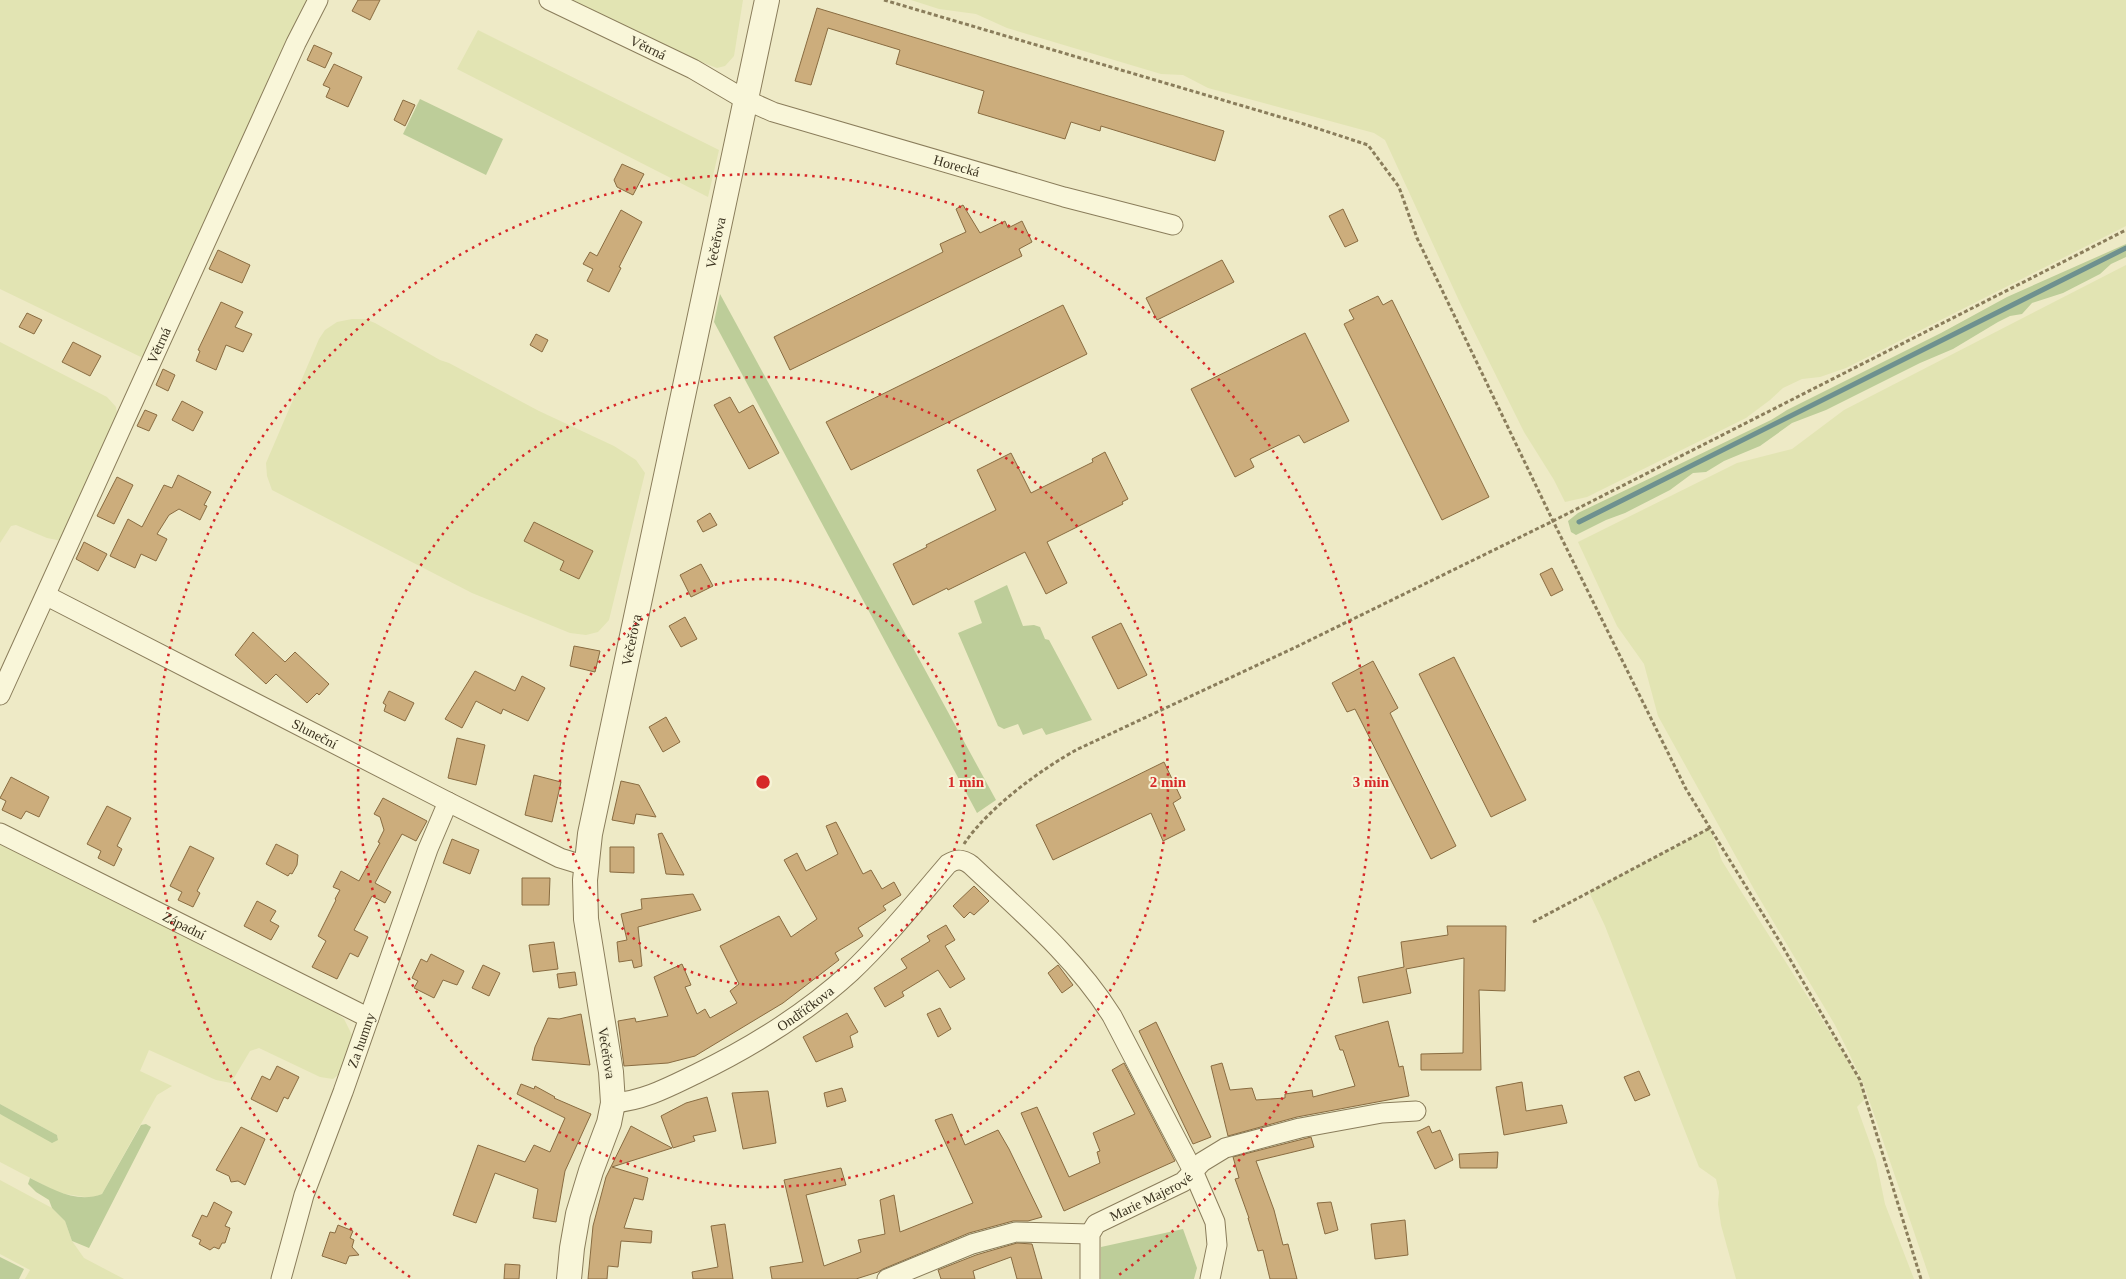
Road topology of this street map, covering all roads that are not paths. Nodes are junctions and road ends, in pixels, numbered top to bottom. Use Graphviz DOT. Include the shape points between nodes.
graph roads {
  1 [pos="318,0"];
  2 [pos="548,0"];
  3 [pos="766,0"];
  4 [pos="744,99"];
  5 [pos="1173,225"];
  6 [pos="47,596"];
  7 [pos="0,694"];
  8 [pos="448,802"];
  9 [pos="0,833"];
  10 [pos="586,866"];
  11 [pos="369,1018"];
  12 [pos="614,1103"];
  13 [pos="1416,1111"];
  14 [pos="1193,1170"];
  15 [pos="1090,1234"];
  16 [pos="281,1279"];
  17 [pos="569,1279"];
  18 [pos="887,1279"];
  19 [pos="1090,1279"];
  20 [pos="1210,1279"];
  1 -- 6 [label="street, Větrná"];
  2 -- 4 [label="street, Větrná" via="693,69"];
  3 -- 4 [label="street, Večeřova"];
  4 -- 5 [label="street, Horecká" via="772,112 900,150"];
  4 -- 10 [label="street, Večeřova" via="592,822"];
  6 -- 7 [label="street, Větrná"];
  6 -- 8 [label="street, Sluneční"];
  8 -- 10 [label="street, Sluneční" via="560,858"];
  8 -- 11 [label="street, Za humny" via="428,849"];
  9 -- 11 [label="street, Západní"];
  10 -- 12 [label="street, Večeřova" via="586,919"];
  11 -- 16 [label="street, Za humny" via="304,1195"];
  12 -- 14 [label="street, Ondříčkova" via="644,1097 708,1068 802,1011 852,971 948,864 958,859 971,865 1061,951 1098,993"];
  12 -- 17 [label="street, Večeřova" via="578,1214"];
  13 -- 14 [label="street, Marie Majerové" via="1336,1121 1237,1144 1216,1153"];
  14 -- 15 [label="street, Marie Majerové" via="1176,1186 1096,1224"];
  14 -- 20 [label="street" via="1216,1229 1216,1253"];
  15 -- 18 [label="street" via="1016,1232 972,1244"];
  15 -- 19 [label="street"];
}
